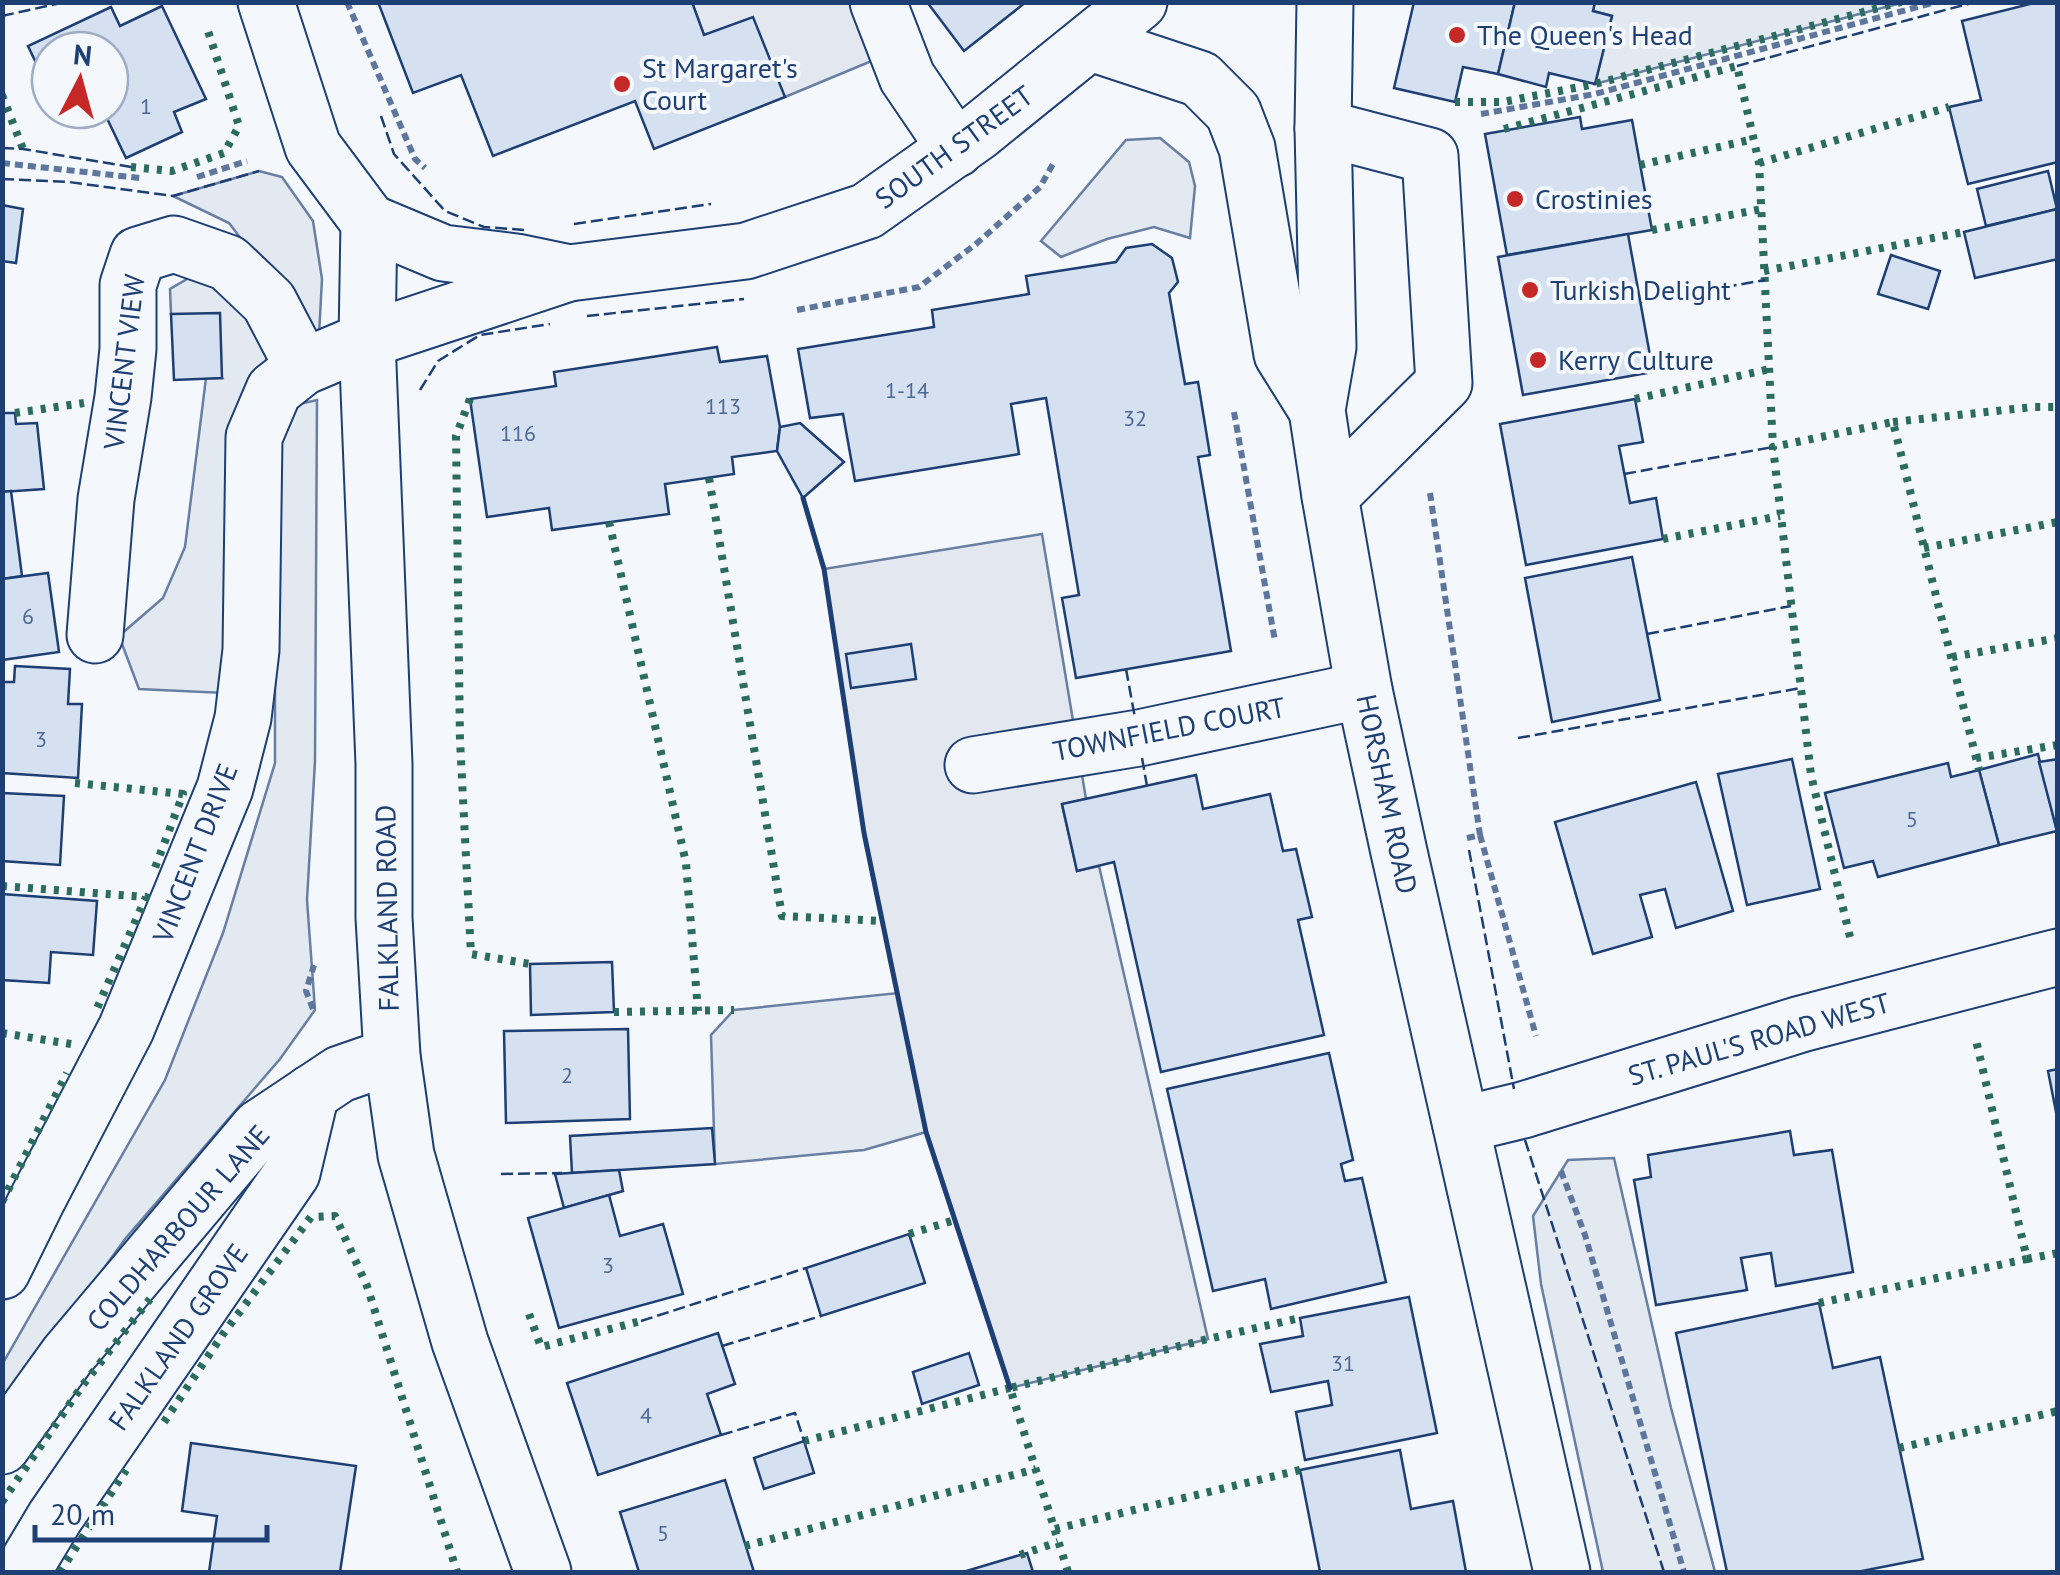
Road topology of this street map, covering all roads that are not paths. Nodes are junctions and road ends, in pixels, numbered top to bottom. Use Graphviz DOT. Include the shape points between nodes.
graph roads {
  1 [pos="266,2"];
  2 [pos="878,2"];
  3 [pos="1139,2"];
  4 [pos="1325,2"];
  5 [pos="1091,43"];
  6 [pos="1324,128"];
  7 [pos="956,149"];
  8 [pos="369,222"];
  9 [pos="569,273"];
  10 [pos="367,340"];
  11 [pos="304,367"];
  12 [pos="1318,410"];
  13 [pos="1330,496"];
  14 [pos="95,635"];
  15 [pos="1364,690"];
  16 [pos="973,765"];
  17 [pos="2058,956"];
  18 [pos="392,1056"];
  19 [pos="312,1093"];
  20 [pos="1461,1125"];
  21 [pos="2,1271"];
  22 [pos="2,1446"];
  23 [pos="22,1572"];
  24 [pos="543,1572"];
  25 [pos="1562,1572"];
  1 -- 8 [label="street" via="313,147"];
  2 -- 7 [label="street" via="907,78"];
  3 -- 5 [label="street, SOUTH STREET"];
  4 -- 6 [label="street, HORSHAM ROAD"];
  5 -- 7 [label="street, SOUTH STREET"];
  5 -- 12 [label="street" via="1200,80 1232,112 1247,148 1282,354"];
  6 -- 12 [label="street, HORSHAM ROAD" via="1328,347"];
  6 -- 13 [label="street" via="1430,156 1444,383"];
  7 -- 9 [label="street, SOUTH STREET" via="867,212 746,251"];
  8 -- 9 [label="street, SOUTH STREET" via="443,253"];
  8 -- 10 [label="street, FALKLAND ROAD"];
  9 -- 10 [label="street, SOUTH STREET"];
  10 -- 11 [label="street, VINCENT DRIVE"];
  10 -- 18 [label="street, FALKLAND ROAD"];
  11 -- 14 [label="street, VINCENT VIEW" via="269,302 228,263 174,244 138,255 128,285 124,397 106,499"];
  11 -- 21 [label="street, VINCENT DRIVE" via="274,390 254,436 251,650 225,788 126,1030"];
  12 -- 13 [label="street, HORSHAM ROAD"];
  13 -- 15 [label="street, HORSHAM ROAD"];
  15 -- 16 [label="street, TOWNFIELD COURT"];
  15 -- 20 [label="street, HORSHAM ROAD"];
  17 -- 20 [label="street, ST. PAUL'S ROAD WEST"];
  18 -- 19 [label="street, COLDHARBOUR LANE" via="340,1074"];
  18 -- 24 [label="street, FALKLAND ROAD" via="406,1156 455,1324"];
  19 -- 22 [label="street, COLDHARBOUR LANE" via="260,1128 67,1356"];
  19 -- 23 [label="street, FALKLAND GROVE" via="292,1173"];
  20 -- 25 [label="street, HORSHAM ROAD"];
}
